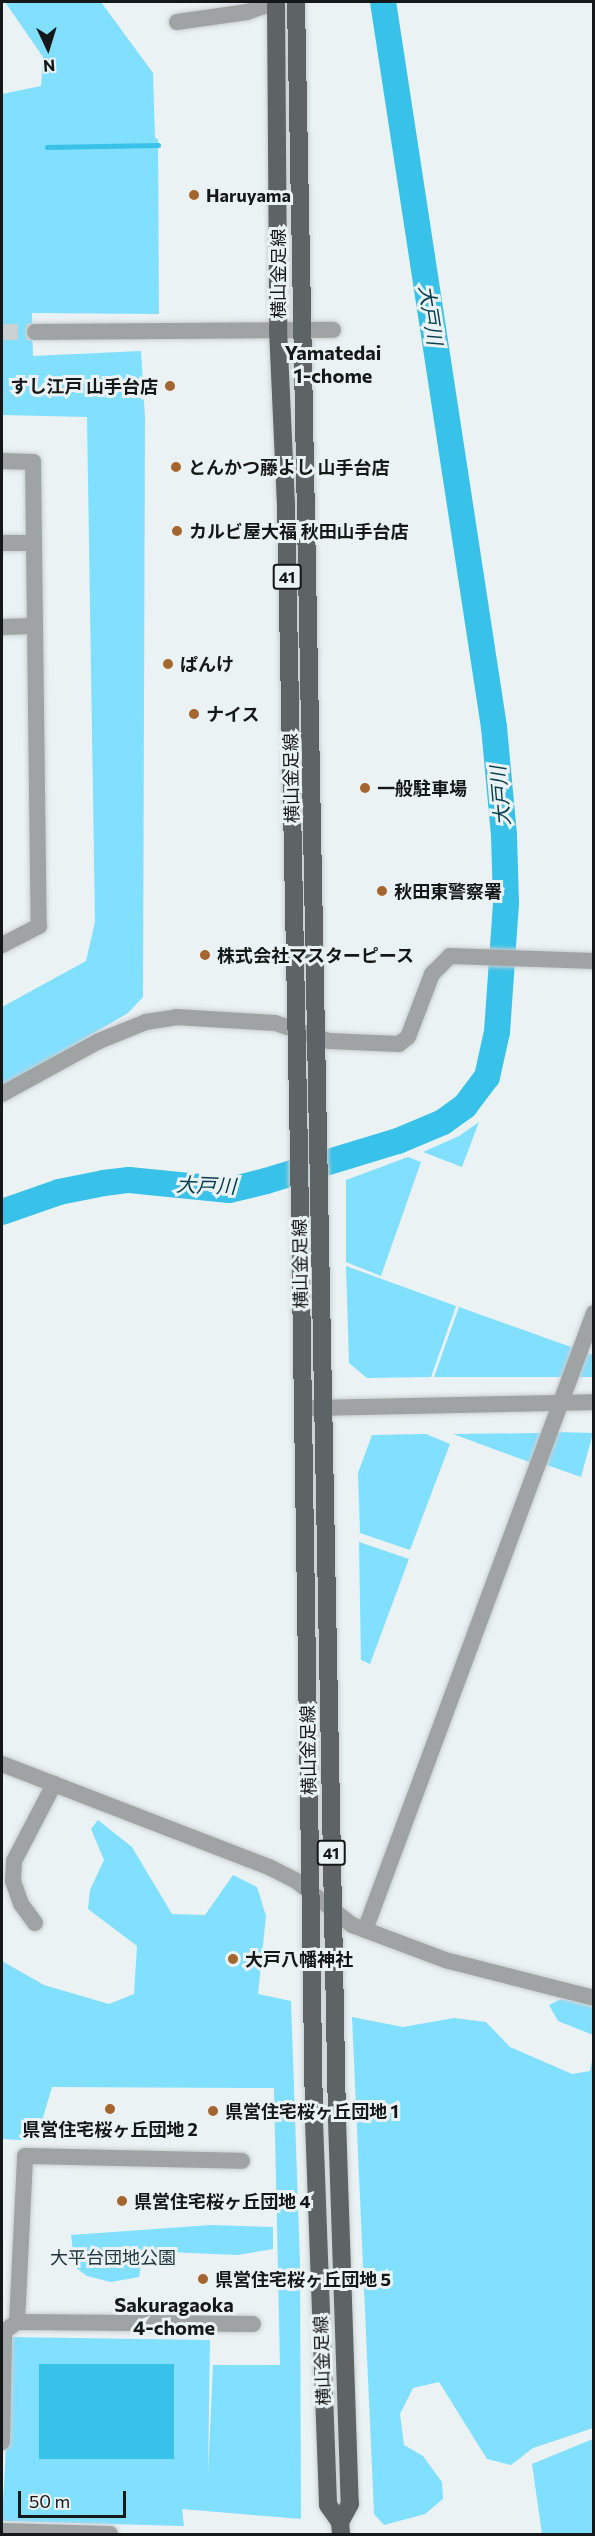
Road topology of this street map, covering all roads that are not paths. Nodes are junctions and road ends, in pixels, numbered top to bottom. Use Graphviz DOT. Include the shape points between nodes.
graph roads {
  1 [pos="276,2"];
  2 [pos="296,2"];
  3 [pos="177,22"];
  4 [pos="278,329"];
  5 [pos="300,330"];
  6 [pos="333,330"];
  7 [pos="35,332"];
  8 [pos="2,462"];
  9 [pos="2,543"];
  10 [pos="34,543"];
  11 [pos="34,626"];
  12 [pos="2,627"];
  13 [pos="2,945"];
  14 [pos="594,961"];
  15 [pos="296,1029"];
  16 [pos="314,1035"];
  17 [pos="2,1094"];
  18 [pos="308,1151"];
  19 [pos="594,1313"];
  20 [pos="558,1402"];
  21 [pos="594,1402"];
  22 [pos="303,1408"];
  23 [pos="323,1409"];
  24 [pos="2,1764"];
  25 [pos="54,1784"];
  26 [pos="310,1892"];
  27 [pos="333,1912"];
  28 [pos="35,1923"];
  29 [pos="365,1930"];
  30 [pos="594,1998"];
  31 [pos="242,2161"];
  32 [pos="253,2324"];
  33 [pos="8,2329"];
  34 [pos="2,2442"];
  35 [pos="341,2528"];
  36 [pos="2,2531"];
  37 [pos="110,2535"];
  1 -- 3 [label="street" via="247,12"];
  1 -- 4 [label="main road, 横山金足線 / 41"];
  2 -- 5 [label="main road, 横山金足線 / 41"];
  4 -- 5 [label="street"];
  4 -- 7 [label="street"];
  4 -- 15 [label="main road, 横山金足線 / 41" via="286,518"];
  5 -- 6 [label="street"];
  5 -- 16 [label="main road, 横山金足線 / 41"];
  8 -- 10 [label="street" via="33,462"];
  9 -- 10 [label="street"];
  10 -- 11 [label="street"];
  11 -- 12 [label="street"];
  11 -- 13 [label="street" via="39,926"];
  14 -- 16 [label="street" via="450,956 432,974 408,1037 399,1044 329,1041"];
  15 -- 16 [label="street"];
  15 -- 17 [label="street" via="274,1023 176,1017 146,1022 99,1041"];
  15 -- 18 [label="main road, 横山金足線 / 41"];
  16 -- 18 [label="main road, 横山金足線 / 41"];
  18 -- 22 [label="main road, 横山金足線 / 41" via="299,1188"];
  18 -- 23 [label="main road, 横山金足線 / 41" via="317,1182"];
  19 -- 20 [label="street"];
  20 -- 21 [label="street"];
  20 -- 23 [label="street"];
  20 -- 29 [label="street"];
  22 -- 23 [label="street"];
  22 -- 26 [label="main road, 横山金足線 / 41"];
  23 -- 27 [label="main road, 横山金足線 / 41"];
  24 -- 25 [label="street"];
  25 -- 26 [label="street" via="269,1868"];
  25 -- 28 [label="street" via="14,1861 13,1881 21,1904"];
  26 -- 27 [label="street"];
  26 -- 35 [label="main road, 横山金足線 / 41" via="328,2505"];
  27 -- 29 [label="street"];
  27 -- 35 [label="main road, 横山金足線 / 41" via="342,2330 350,2504"];
  29 -- 30 [label="street" via="446,1960"];
  31 -- 33 [label="street" via="25,2156"];
  32 -- 33 [label="street"];
  33 -- 34 [label="street"];
  36 -- 37 [label="street"];
}
